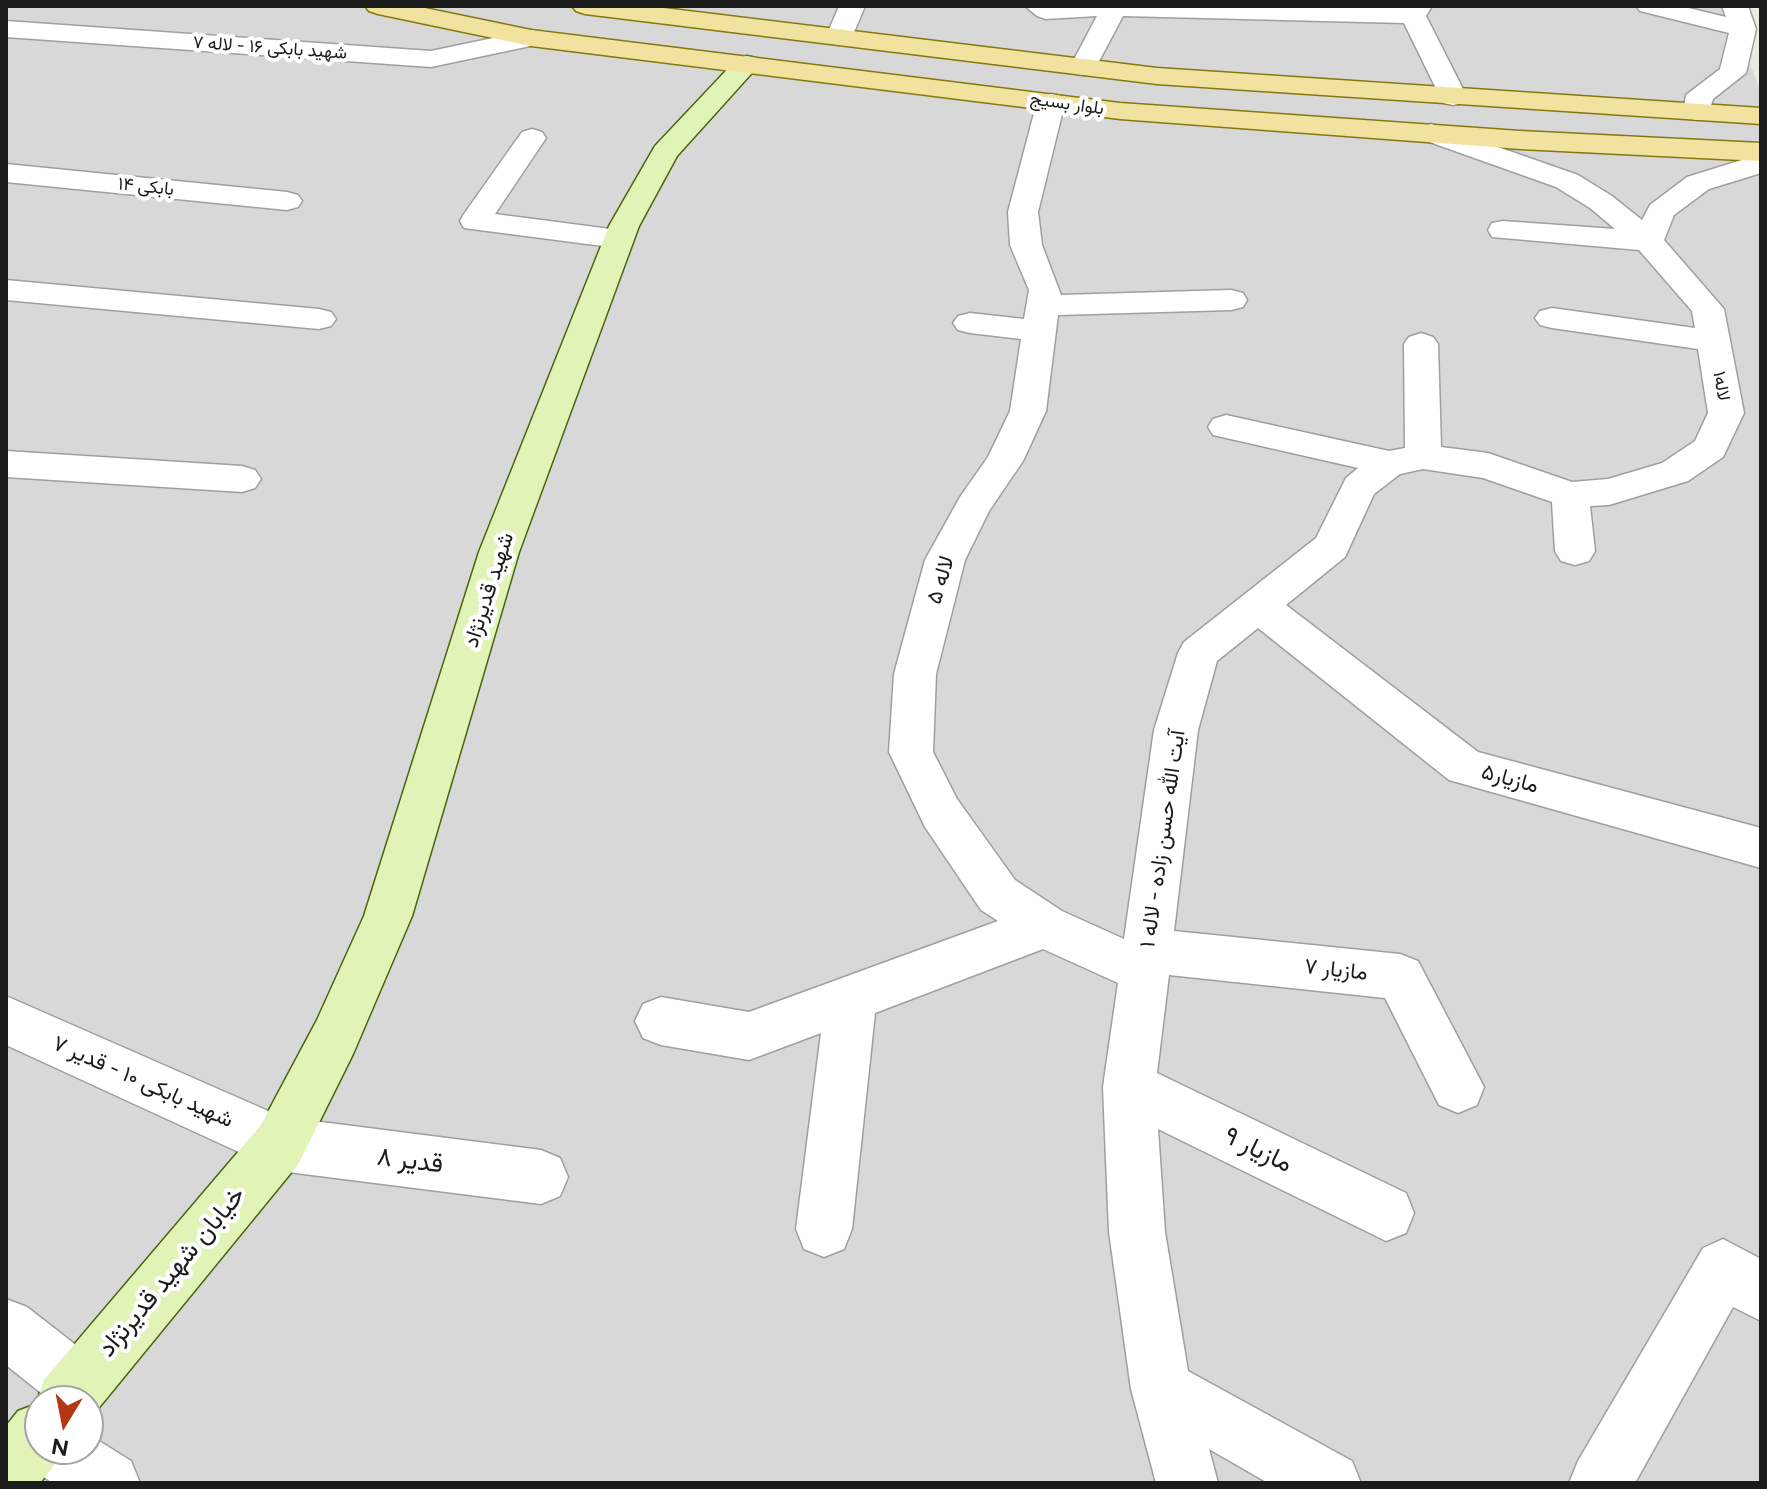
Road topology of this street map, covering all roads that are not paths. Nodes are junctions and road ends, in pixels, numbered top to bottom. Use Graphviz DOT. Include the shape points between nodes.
graph roads {
  1 [pos="378,6"];
  2 [pos="585,6"];
  3 [pos="852,6"];
  4 [pos="1038,6"];
  5 [pos="1649,6"];
  6 [pos="1123,8"];
  7 [pos="1413,9"];
  8 [pos="1739,17"];
  9 [pos="8,31"];
  10 [pos="839,37"];
  11 [pos="531,38"];
  12 [pos="747,64"];
  13 [pos="1083,67"];
  14 [pos="1453,97"];
  15 [pos="1507,100"];
  16 [pos="1051,102"];
  17 [pos="1697,112"];
  18 [pos="1761,116"];
  19 [pos="1431,133"];
  20 [pos="532,138"];
  21 [pos="1520,140"];
  22 [pos="1761,152"];
  23 [pos="1761,163"];
  24 [pos="6,173"];
  25 [pos="287,201"];
  26 [pos="1503,230"];
  27 [pos="618,239"];
  28 [pos="1648,241"];
  29 [pos="6,290"];
  30 [pos="1231,300"];
  31 [pos="1041,318"];
  32 [pos="1552,318"];
  33 [pos="319,319"];
  34 [pos="970,323"];
  35 [pos="1713,341"];
  36 [pos="1421,344"];
  37 [pos="1726,413"];
  38 [pos="1761,419"];
  39 [pos="1226,427"];
  40 [pos="1406,460"];
  41 [pos="6,464"];
  42 [pos="242,479"];
  43 [pos="1570,495"];
  44 [pos="1575,551"];
  45 [pos="1259,606"];
  46 [pos="1761,848"];
  47 [pos="1045,926"];
  48 [pos="1146,962"];
  49 [pos="851,998"];
  50 [pos="6,1020"];
  51 [pos="661,1021"];
  52 [pos="1129,1087"];
  53 [pos="1458,1087"];
  54 [pos="280,1144"];
  55 [pos="541,1177"];
  56 [pos="1386,1213"];
  57 [pos="824,1229"];
  58 [pos="1761,1292"];
  59 [pos="6,1328"];
  60 [pos="28,1385"];
  61 [pos="84,1385"];
  62 [pos="1161,1389"];
  63 [pos="87,1465"];
  64 [pos="109,1483"];
  65 [pos="1187,1483"];
  66 [pos="1330,1483"];
  67 [pos="1600,1483"];
  1 -- 11 [label="main road, بلوار بسیج"];
  2 -- 10 [label="main road, بلوار بسیج"];
  3 -- 10 [label="street"];
  4 -- 6 [label="street" via="1046,11"];
  5 -- 8 [label="street"];
  6 -- 7 [label="street"];
  6 -- 13 [label="street"];
  7 -- 14 [label="street"];
  8 -- 17 [label="street" via="1733,73 1700,95"];
  9 -- 11 [label="street, شهید بابکی ۱۶ - لاله ۷" via="431,59"];
  10 -- 13 [label="main road, بلوار بسیج"];
  11 -- 12 [label="main road, بلوار بسیج"];
  12 -- 16 [label="main road, بلوار بسیج"];
  12 -- 27 [label="street, شهید قدیرنژاد" via="665,152"];
  13 -- 14 [label="main road, بلوار بسیج"];
  14 -- 15 [label="main road, بلوار بسیج"];
  15 -- 17 [label="main road, بلوار بسیج"];
  15 -- 21 [label="main road" via="1547,113 1558,123 1555,133"];
  16 -- 19 [label="main road, بلوار بسیج"];
  16 -- 31 [label="street, لاله ۵" via="1023,212 1026,245 1045,290"];
  17 -- 18 [label="main road, بلوار بسیج"];
  19 -- 21 [label="main road, بلوار بسیج"];
  19 -- 28 [label="street, لاله۱" via="1567,181"];
  20 -- 27 [label="street" via="475,221"];
  21 -- 22 [label="main road, بلوار بسیج"];
  23 -- 28 [label="street" via="1698,183 1661,211"];
  24 -- 25 [label="street, بابکی ۱۴"];
  26 -- 28 [label="street"];
  27 -- 54 [label="street, شهید قدیرنژاد" via="499,552 388,916"];
  28 -- 35 [label="street, لاله۱" via="1708,309"];
  29 -- 33 [label="street"];
  30 -- 31 [label="street"];
  31 -- 34 [label="street"];
  31 -- 47 [label="street, لاله ۵" via="1028,411 1005,461 973,506 945,560 915,674 911,752 941,813 998,895"];
  32 -- 35 [label="street"];
  35 -- 37 [label="street, لاله۱"];
  36 -- 40 [label="street"];
  37 -- 38 [label="street"];
  37 -- 43 [label="street, لاله۱" via="1710,448 1675,472 1609,492"];
  39 -- 40 [label="street"];
  40 -- 43 [label="street" via="1488,466"];
  40 -- 45 [label="street, آیت الله حسن زاده - لاله ۱" via="1359,487 1331,547"];
  41 -- 42 [label="street"];
  43 -- 44 [label="street"];
  45 -- 46 [label="street, مازیار۵" via="1465,767"];
  45 -- 48 [label="street, آیت الله حسن زاده - لاله ۱" via="1199,653 1176,730"];
  47 -- 48 [label="street, لاله ۵"];
  47 -- 49 [label="street"];
  48 -- 52 [label="street, آیت الله حسن زاده - لاله ۱"];
  48 -- 53 [label="street, مازیار ۷" via="1400,977"];
  49 -- 51 [label="street" via="749,1036"];
  49 -- 57 [label="street"];
  50 -- 54 [label="street, شهید بابکی ۱۰ - قدیر ۷"];
  52 -- 56 [label="street, مازیار ۹"];
  52 -- 62 [label="street, آیت الله حسن زاده - لاله ۱" via="1137,1232"];
  54 -- 55 [label="street, قدیر ۸"];
  54 -- 61 [label="street, خيابان شهيد قديرنژاد"];
  58 -- 67 [label="street" via="1723,1268"];
  59 -- 60 [label="street"];
  62 -- 65 [label="street, آیت الله حسن زاده - لاله ۱"];
  62 -- 66 [label="street"];
  63 -- 64 [label="street"];
}
